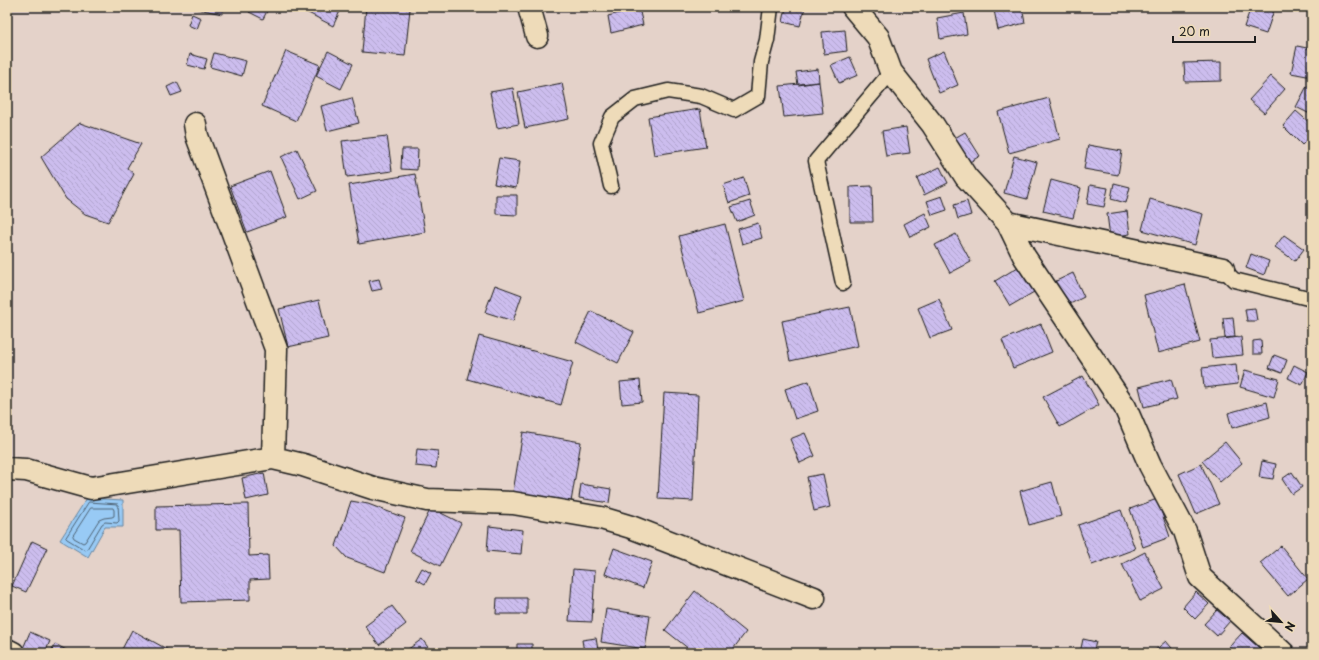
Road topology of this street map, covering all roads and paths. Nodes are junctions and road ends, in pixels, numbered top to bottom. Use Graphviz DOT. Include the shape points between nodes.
graph roads {
  1 [pos="529,7"];
  2 [pos="771,7"];
  3 [pos="853,7"];
  4 [pos="537,36"];
  5 [pos="891,72"];
  6 [pos="195,124"];
  7 [pos="611,186"];
  8 [pos="1008,223"];
  9 [pos="1223,269"];
  10 [pos="843,283"];
  11 [pos="1312,299"];
  12 [pos="273,458"];
  13 [pos="7,469"];
  14 [pos="814,598"];
  15 [pos="7,650"];
  16 [pos="13,653"];
  17 [pos="1283,653"];
  1 -- 4 [label="street"];
  2 -- 7 [label="lane" via="758,96 734,110 701,96 668,91 635,99 612,117 601,142"];
  3 -- 5 [label="street" via="878,38"];
  5 -- 8 [label="street" via="933,125 966,177"];
  5 -- 10 [label="lane" via="816,161"];
  6 -- 12 [label="street" via="276,349"];
  8 -- 9 [label="street"];
  8 -- 17 [label="street" via="1024,256 1125,406 1150,465 1185,530 1200,577"];
  9 -- 11 [label="lane" via="1234,280"];
  12 -- 13 [label="street" via="91,488 26,470"];
  12 -- 14 [label="street" via="373,488 427,500 512,503 601,518 631,527"];
  15 -- 16 [label="street"];
}
